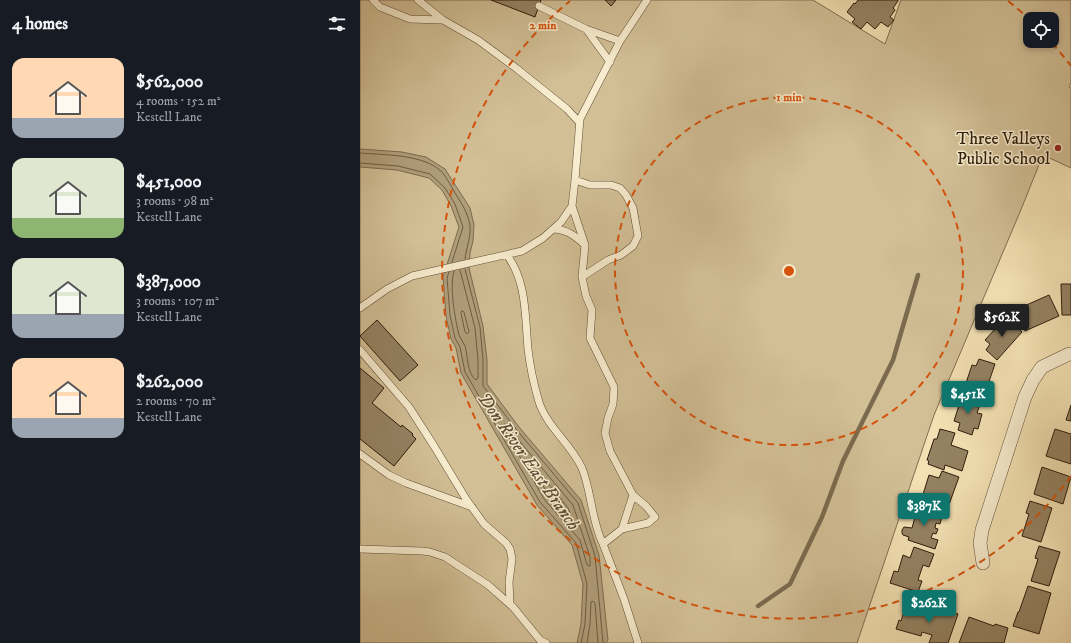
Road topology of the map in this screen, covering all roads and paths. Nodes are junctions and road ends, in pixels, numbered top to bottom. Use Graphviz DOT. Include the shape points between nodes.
graph roads {
  1 [pos="373,0"];
  2 [pos="418,0"];
  3 [pos="647,0"];
  4 [pos="539,6"];
  5 [pos="443,20"];
  6 [pos="586,29"];
  7 [pos="620,41"];
  8 [pos="610,62"];
  9 [pos="579,122"];
  10 [pos="575,180"];
  11 [pos="572,206"];
  12 [pos="554,229"];
  13 [pos="585,245"];
  14 [pos="507,255"];
  15 [pos="582,277"];
  16 [pos="360,308"];
  17 [pos="360,350"];
  18 [pos="1071,354"];
  19 [pos="360,454"];
  20 [pos="633,495"];
  21 [pos="472,507"];
  22 [pos="622,529"];
  23 [pos="603,544"];
  24 [pos="360,549"];
  25 [pos="983,563"];
  26 [pos="510,603"];
  27 [pos="546,643"];
  28 [pos="638,643"];
  1 -- 5 [label="lane" via="380,7 410,19"];
  2 -- 5 [label="lane"];
  3 -- 7 [label="lane"];
  4 -- 6 [label="lane"];
  5 -- 9 [label="lane" via="478,40 562,105"];
  6 -- 7 [label="lane"];
  6 -- 8 [label="lane"];
  7 -- 8 [label="lane"];
  8 -- 9 [label="lane"];
  9 -- 10 [label="lane"];
  10 -- 11 [label="lane"];
  10 -- 15 [label="lane" via="590,185 611,185 620,188 633,208 638,236 633,246 621,255 608,260"];
  11 -- 12 [label="lane"];
  11 -- 13 [label="lane"];
  12 -- 13 [label="lane" via="574,234"];
  12 -- 14 [label="lane" via="525,250"];
  13 -- 15 [label="lane"];
  14 -- 16 [label="lane" via="412,276 375,296"];
  14 -- 23 [label="lane" via="518,276 523,294 532,376 540,404 547,419 581,467 588,485 597,532"];
  15 -- 20 [label="lane" via="592,310 590,338 614,387 613,404 605,433 610,451"];
  17 -- 21 [label="lane" via="409,407"];
  18 -- 25 [label="street" via="1042,367 1025,397 982,530 980,543"];
  19 -- 21 [label="lane" via="402,482"];
  20 -- 22 [label="lane"];
  20 -- 22 [label="lane" via="655,517 648,523"];
  21 -- 26 [label="lane" via="489,530 510,549"];
  22 -- 23 [label="lane"];
  23 -- 28 [label="lane"];
  24 -- 26 [label="lane" via="422,551 445,557"];
  26 -- 27 [label="lane" via="540,640"];
}
